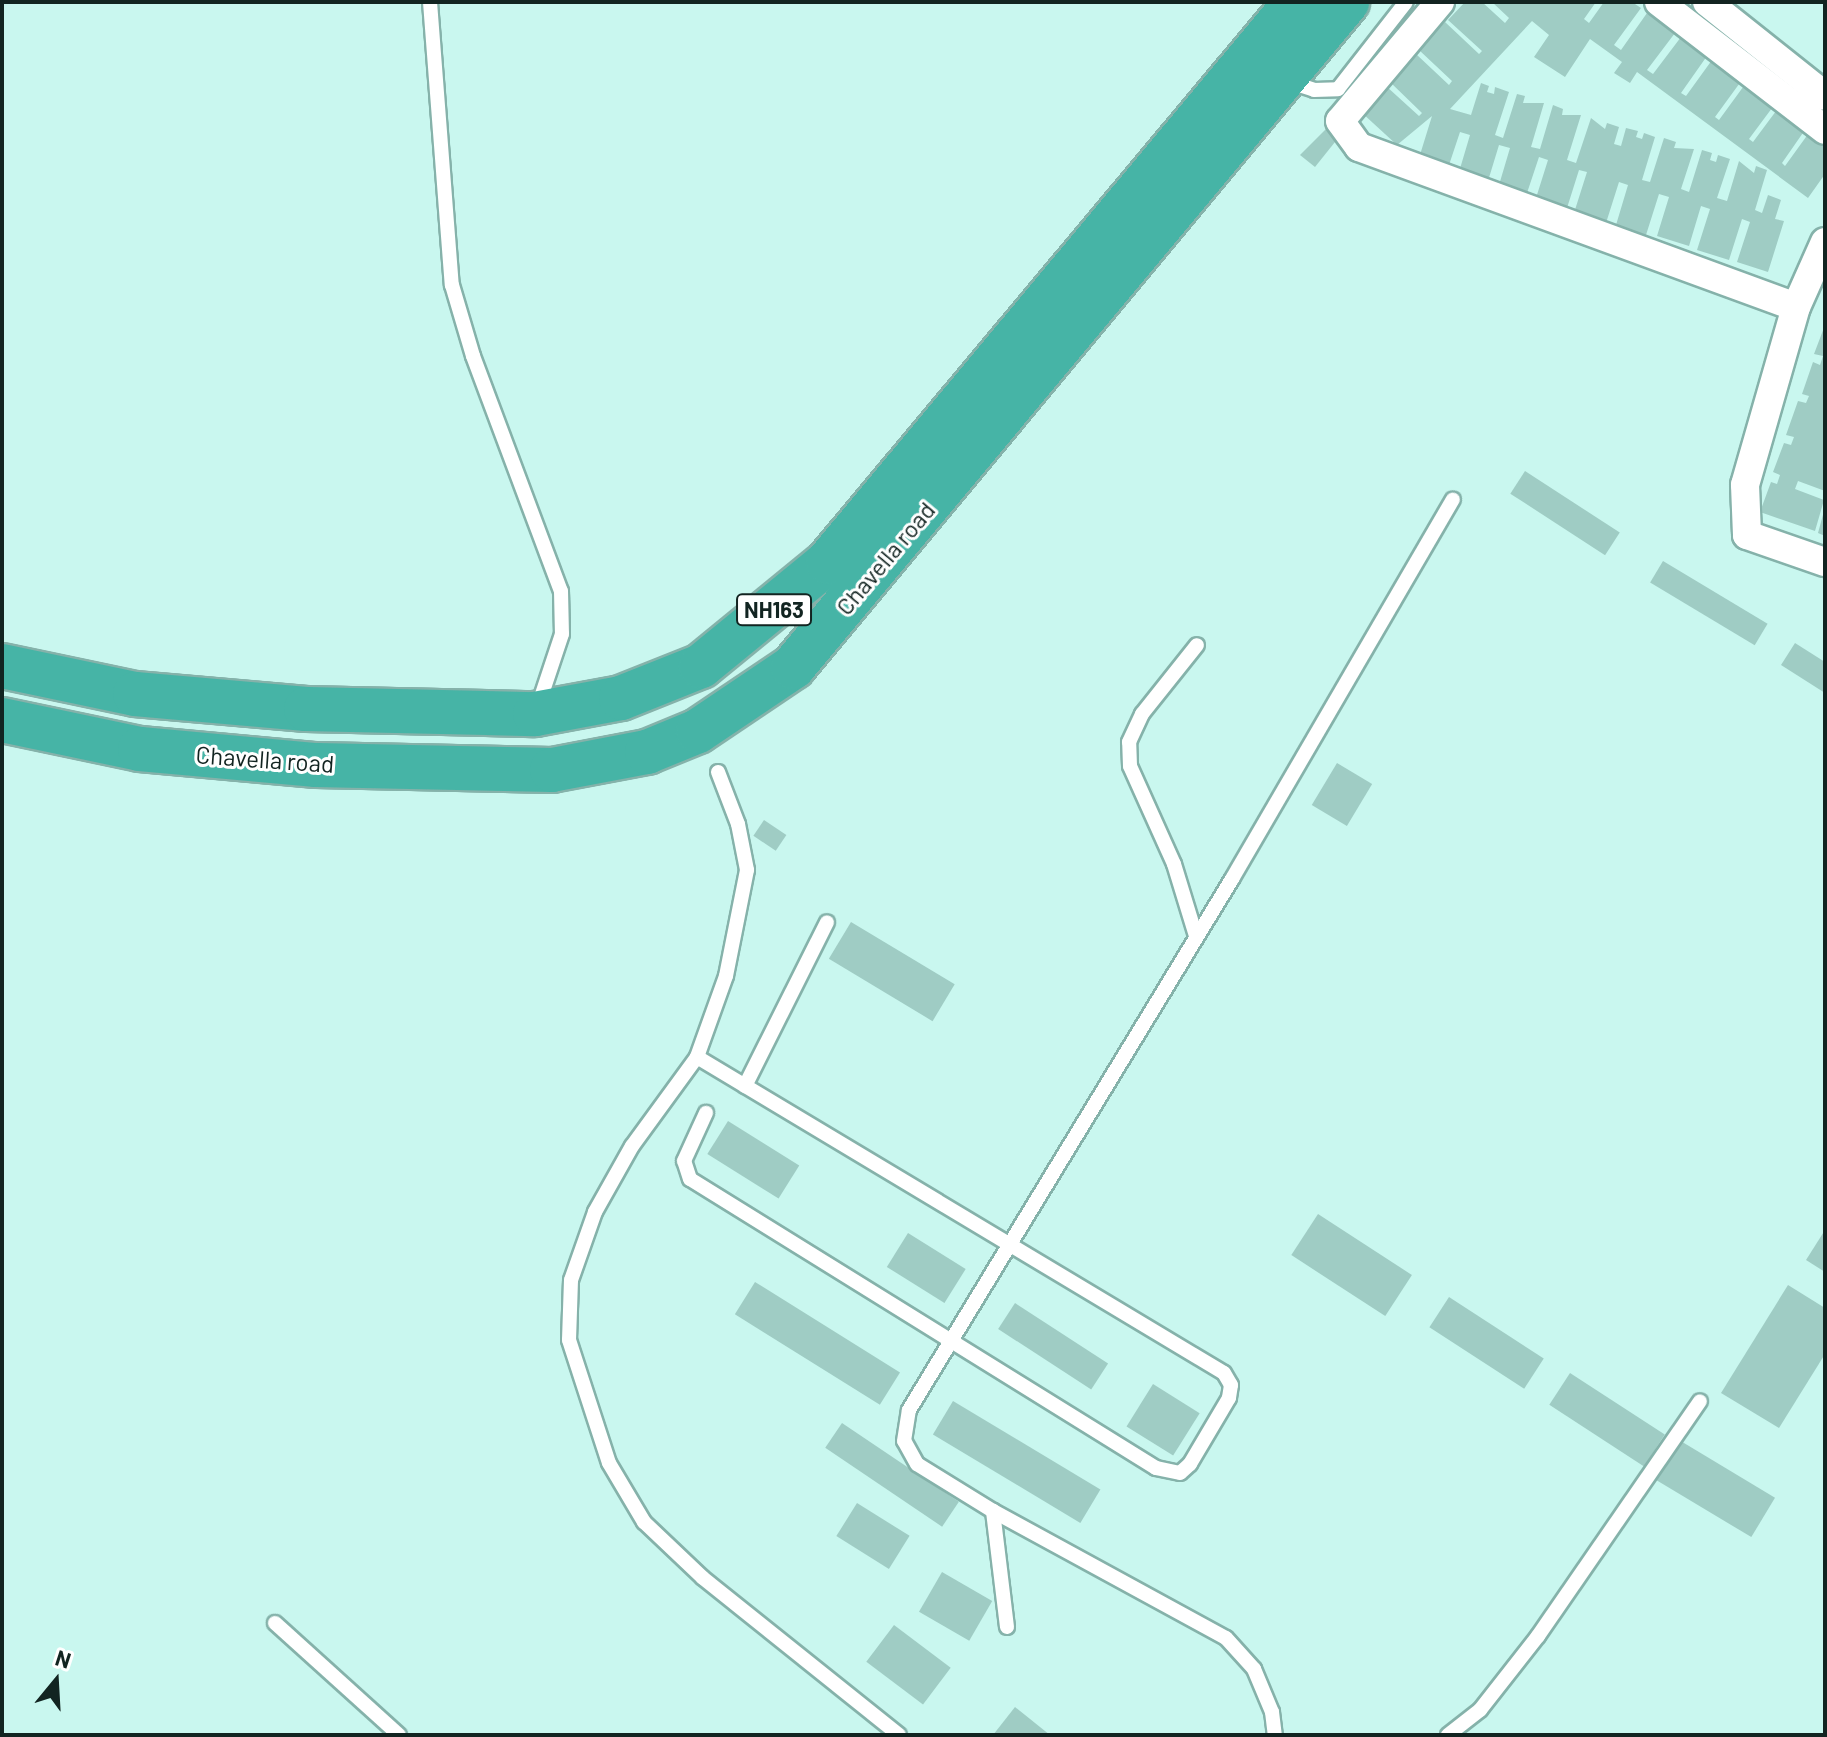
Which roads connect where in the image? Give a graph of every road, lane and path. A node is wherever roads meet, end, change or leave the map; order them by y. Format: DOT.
graph roads {
  1 [pos="430,2"];
  2 [pos="1296,2"];
  3 [pos="1347,2"];
  4 [pos="1406,2"];
  5 [pos="1440,2"];
  6 [pos="1659,2"];
  7 [pos="1707,2"];
  8 [pos="1283,80"];
  9 [pos="1825,96"];
  10 [pos="1825,130"];
  11 [pos="1825,242"];
  12 [pos="1796,307"];
  13 [pos="1453,500"];
  14 [pos="1825,562"];
  15 [pos="1197,645"];
  16 [pos="2,666"];
  17 [pos="535,714"];
  18 [pos="2,720"];
  19 [pos="718,772"];
  20 [pos="827,922"];
  21 [pos="1196,936"];
  22 [pos="697,1057"];
  23 [pos="745,1086"];
  24 [pos="706,1113"];
  25 [pos="1009,1241"];
  26 [pos="952,1338"];
  27 [pos="1700,1401"];
  28 [pos="993,1511"];
  29 [pos="275,1623"];
  30 [pos="1007,1627"];
  31 [pos="399,1735"];
  32 [pos="899,1735"];
  33 [pos="1275,1735"];
  34 [pos="1448,1735"];
  1 -- 17 [label="lane"];
  2 -- 17 [label="highway, Chavella road / NH163"];
  3 -- 8 [label="highway, Chavella road / NH163"];
  4 -- 8 [label="lane"];
  5 -- 12 [label="street"];
  6 -- 10 [label="street"];
  7 -- 9 [label="street"];
  8 -- 18 [label="highway, Chavella road / NH163"];
  11 -- 12 [label="street"];
  12 -- 14 [label="street"];
  13 -- 21 [label="lane"];
  15 -- 21 [label="lane"];
  16 -- 17 [label="highway, Chavella road / NH163"];
  19 -- 22 [label="lane"];
  20 -- 23 [label="lane"];
  21 -- 25 [label="lane"];
  22 -- 23 [label="lane"];
  22 -- 32 [label="lane"];
  23 -- 25 [label="lane"];
  24 -- 26 [label="lane"];
  25 -- 26 [label="lane"];
  25 -- 26 [label="lane"];
  26 -- 28 [label="lane"];
  27 -- 34 [label="lane"];
  28 -- 30 [label="lane"];
  28 -- 33 [label="lane"];
  29 -- 31 [label="lane"];
}
